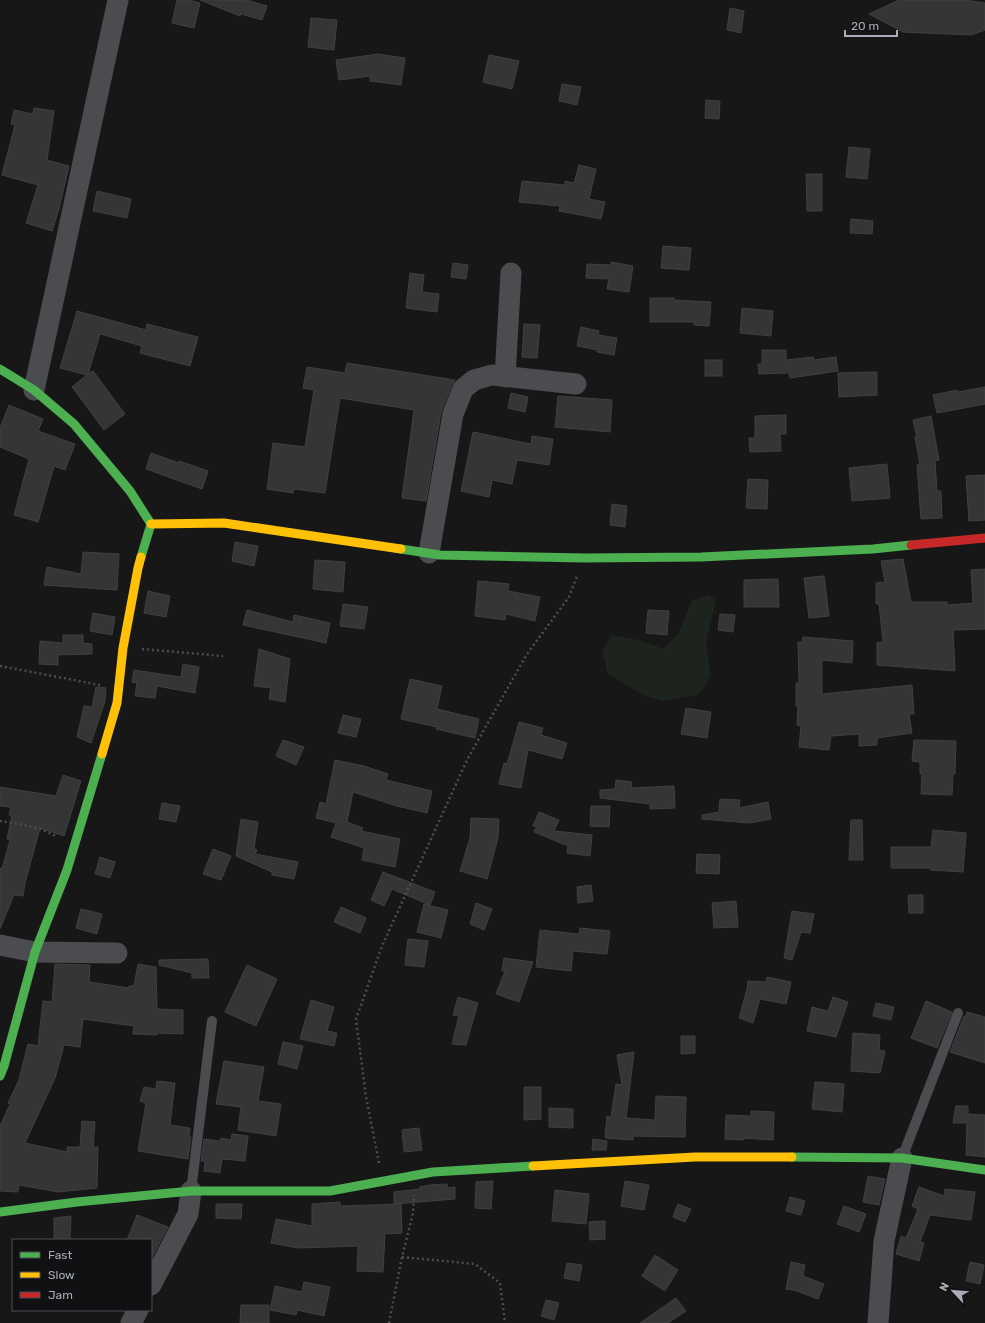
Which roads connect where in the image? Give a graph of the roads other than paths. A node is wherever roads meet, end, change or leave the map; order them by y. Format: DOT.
graph roads {
  1 [pos="118,0"];
  2 [pos="512,273"];
  3 [pos="0,369"];
  4 [pos="504,376"];
  5 [pos="576,384"];
  6 [pos="34,390"];
  7 [pos="152,524"];
  8 [pos="985,538"];
  9 [pos="429,553"];
  10 [pos="0,945"];
  11 [pos="34,952"];
  12 [pos="117,954"];
  13 [pos="958,1013"];
  14 [pos="212,1021"];
  15 [pos="0,1076"];
  16 [pos="902,1158"];
  17 [pos="985,1170"];
  18 [pos="191,1191"];
  19 [pos="0,1212"];
  20 [pos="152,1283"];
  21 [pos="137,1311"];
  22 [pos="131,1323"];
  23 [pos="878,1323"];
  1 -- 6 [label="street"];
  2 -- 4 [label="street"];
  3 -- 6 [label="street"];
  4 -- 5 [label="street"];
  4 -- 9 [label="street"];
  6 -- 7 [label="street"];
  7 -- 9 [label="street"];
  7 -- 11 [label="street"];
  8 -- 9 [label="street"];
  10 -- 11 [label="street"];
  11 -- 12 [label="street"];
  11 -- 15 [label="street"];
  13 -- 16 [label="lane"];
  14 -- 18 [label="lane"];
  16 -- 17 [label="street"];
  16 -- 18 [label="street"];
  16 -- 23 [label="street"];
  18 -- 19 [label="street"];
  18 -- 20 [label="street"];
  21 -- 22 [label="street"];
}
